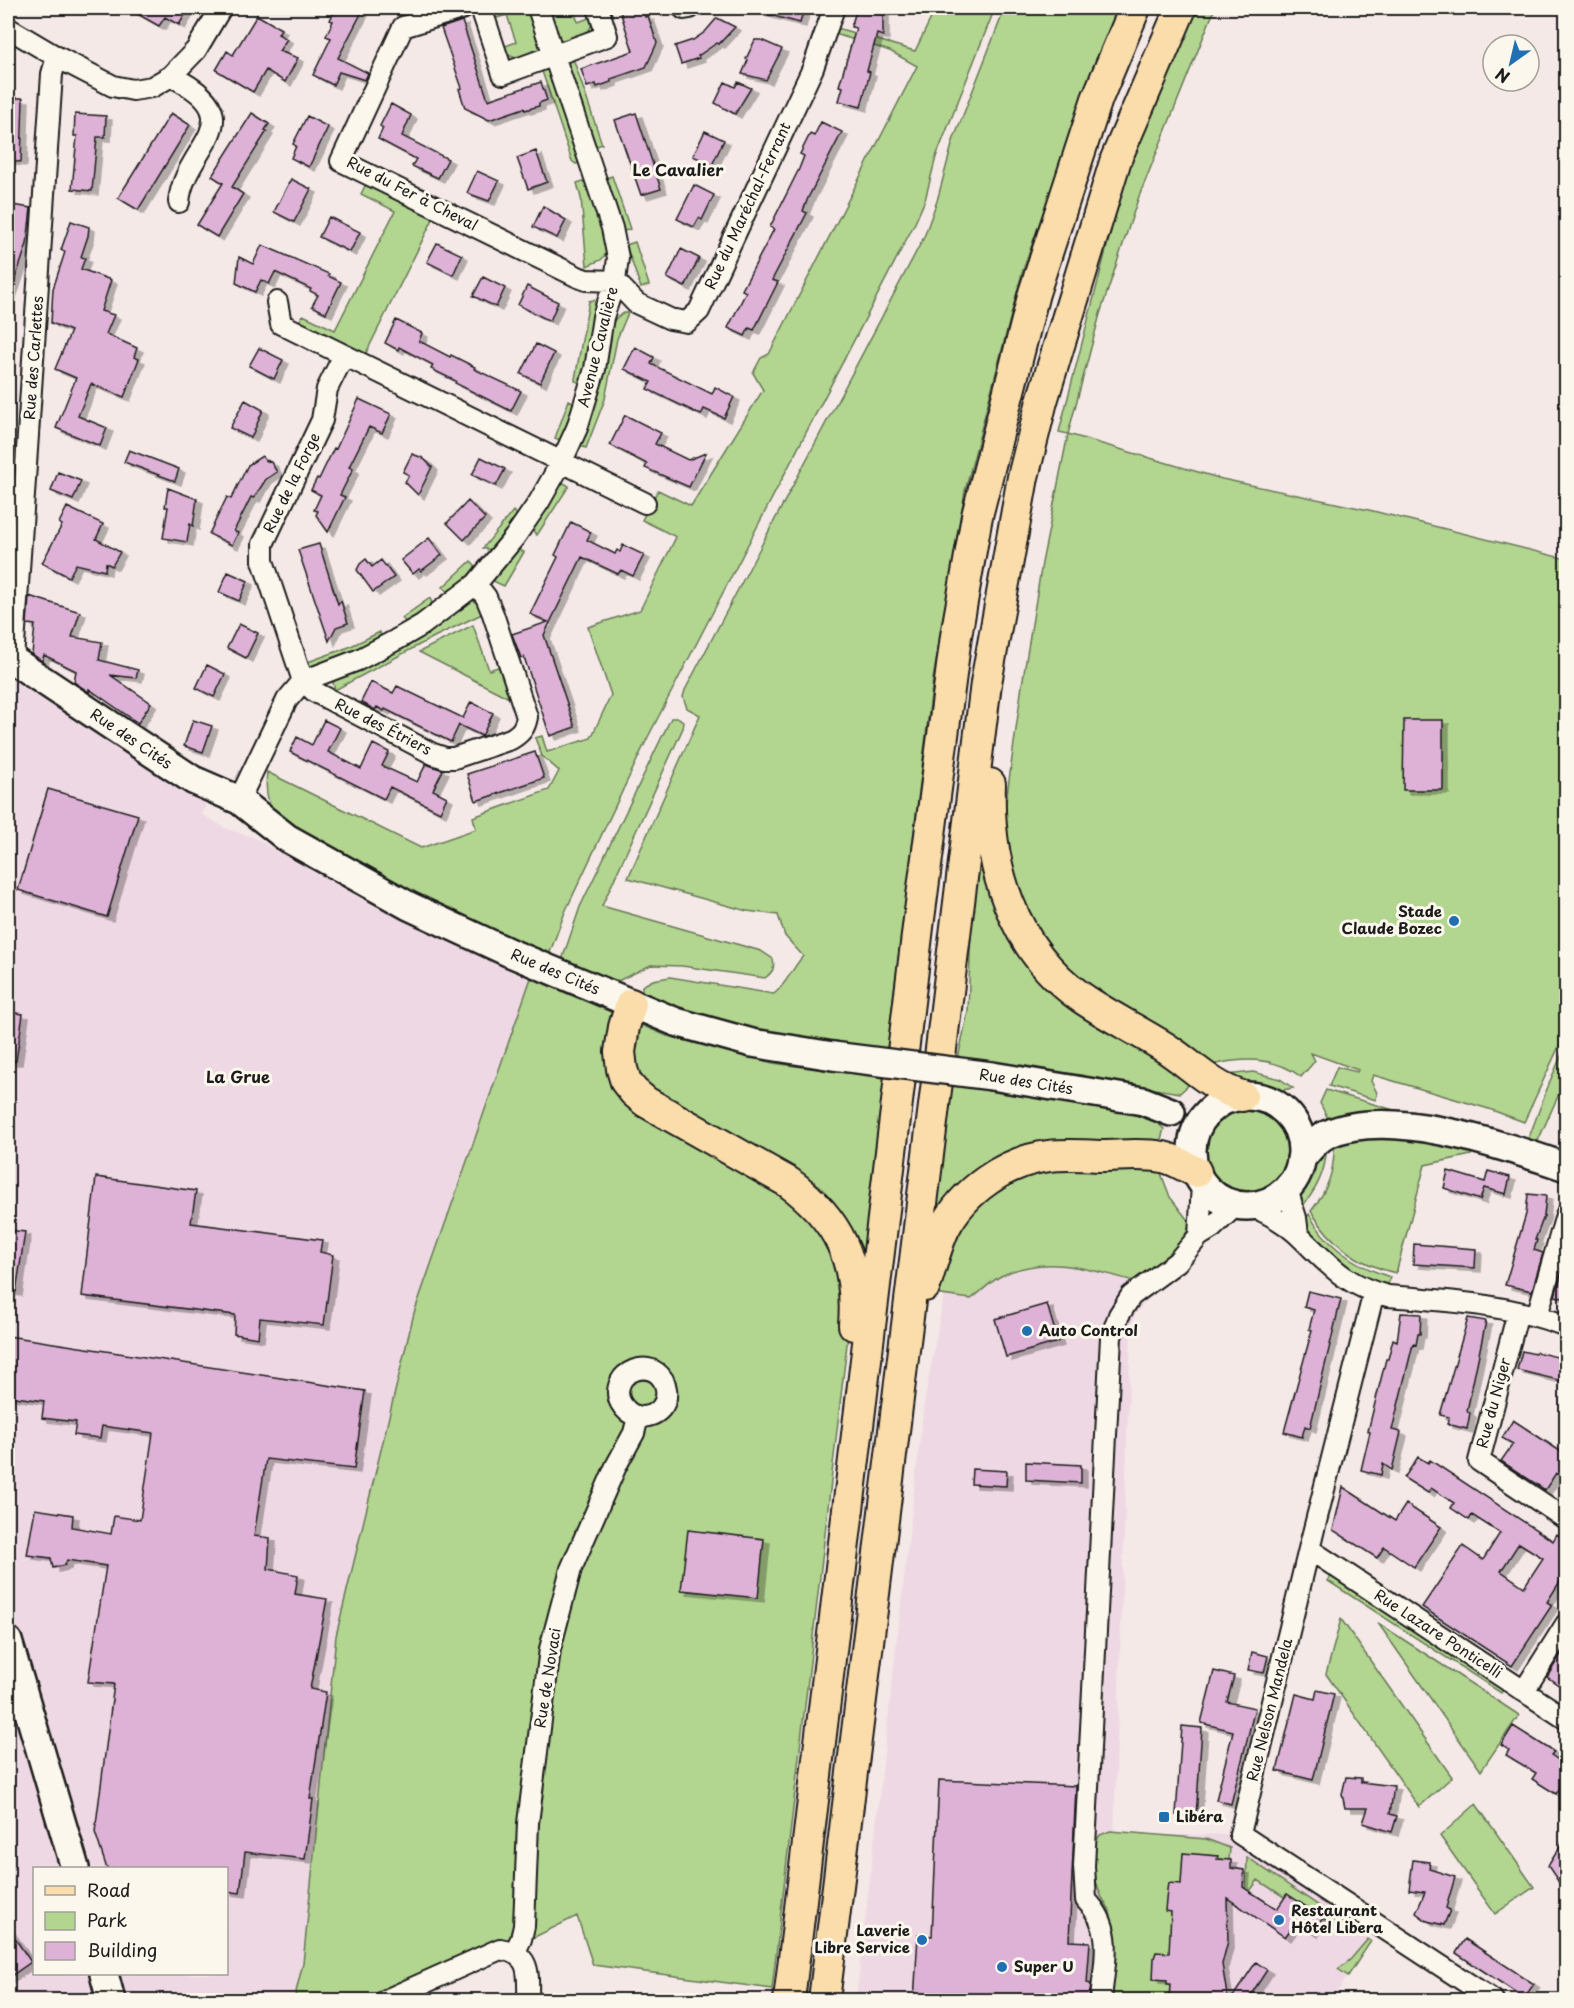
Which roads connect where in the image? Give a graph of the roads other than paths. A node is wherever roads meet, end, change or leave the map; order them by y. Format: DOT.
graph roads {
  1 [pos="221,8"];
  2 [pos="464,8"];
  3 [pos="481,8"];
  4 [pos="538,8"];
  5 [pos="598,8"];
  6 [pos="684,8"];
  7 [pos="690,8"];
  8 [pos="834,8"];
  9 [pos="1135,8"];
  10 [pos="1181,8"];
  11 [pos="8,28"];
  12 [pos="554,56"];
  13 [pos="57,57"];
  14 [pos="171,76"];
  15 [pos="179,202"];
  16 [pos="615,281"];
  17 [pos="278,302"];
  18 [pos="344,355"];
  19 [pos="562,461"];
  20 [pos="645,502"];
  21 [pos="476,585"];
  22 [pos="10,658"];
  23 [pos="303,681"];
  24 [pos="986,683"];
  25 [pos="239,800"];
  26 [pos="631,1004"];
  27 [pos="1242,1096"];
  28 [pos="1210,1110"];
  29 [pos="1171,1112"];
  30 [pos="1301,1159"];
  31 [pos="1197,1167"];
  32 [pos="1566,1167"];
  33 [pos="1287,1189"];
  34 [pos="1244,1205"];
  35 [pos="1566,1215"];
  36 [pos="1298,1234"];
  37 [pos="1199,1236"];
  38 [pos="1374,1292"];
  39 [pos="1528,1314"];
  40 [pos="1566,1326"];
  41 [pos="904,1351"];
  42 [pos="860,1401"];
  43 [pos="638,1417"];
  44 [pos="1566,1519"];
  45 [pos="1309,1549"];
  46 [pos="1566,1624"];
  47 [pos="8,1641"];
  48 [pos="1524,1691"];
  49 [pos="1566,1719"];
  50 [pos="74,1867"];
  51 [pos="515,1952"];
  52 [pos="104,1975"];
  53 [pos="111,2001"];
  54 [pos="386,2001"];
  55 [pos="528,2001"];
  56 [pos="789,2001"];
  57 [pos="824,2001"];
  58 [pos="1101,2001"];
  59 [pos="1493,2001"];
  1 -- 14 [label="street"];
  2 -- 16 [label="street, Rue du Fer à Cheval"];
  3 -- 12 [label="street"];
  4 -- 12 [label="street, Avenue Cavalière"];
  5 -- 12 [label="street"];
  6 -- 7 [label="street"];
  8 -- 16 [label="street, Rue du Maréchal-Ferrant"];
  9 -- 42 [label="main road"];
  10 -- 24 [label="main road"];
  11 -- 13 [label="street"];
  12 -- 16 [label="street, Avenue Cavalière"];
  13 -- 14 [label="street"];
  13 -- 22 [label="street, Rue des Carlettes"];
  14 -- 15 [label="street"];
  16 -- 19 [label="street, Avenue Cavalière"];
  17 -- 18 [label="street"];
  18 -- 19 [label="street"];
  18 -- 23 [label="street, Rue de la Forge"];
  19 -- 20 [label="street"];
  19 -- 21 [label="street, Avenue Cavalière"];
  21 -- 23 [label="street, Avenue Cavalière"];
  21 -- 23 [label="street, Rue des Étriers"];
  22 -- 25 [label="street, Rue des Cités"];
  23 -- 25 [label="street"];
  24 -- 27 [label="main road"];
  24 -- 41 [label="main road"];
  25 -- 26 [label="street, Rue des Cités"];
  26 -- 29 [label="street, Rue des Cités, bridge"];
  26 -- 42 [label="main road"];
  27 -- 28 [label="street"];
  27 -- 30 [label="street"];
  28 -- 29 [label="street, Rue des Cités"];
  28 -- 31 [label="street"];
  29 -- 31 [label="street"];
  30 -- 32 [label="street"];
  30 -- 33 [label="street"];
  31 -- 34 [label="street"];
  31 -- 37 [label="street"];
  31 -- 41 [label="main road"];
  33 -- 34 [label="street"];
  33 -- 36 [label="street"];
  34 -- 36 [label="street"];
  34 -- 37 [label="street"];
  35 -- 39 [label="street, Rue du Niger"];
  36 -- 38 [label="street"];
  37 -- 58 [label="street"];
  38 -- 39 [label="street"];
  38 -- 45 [label="street, Rue Nelson Mandela"];
  39 -- 40 [label="street"];
  39 -- 44 [label="street, Rue du Niger"];
  41 -- 57 [label="main road"];
  42 -- 56 [label="main road"];
  43 -- 51 [label="street, Rue de Novaci"];
  45 -- 48 [label="street, Rue Lazare Ponticelli"];
  45 -- 59 [label="street, Rue Nelson Mandela"];
  46 -- 48 [label="street"];
  47 -- 50 [label="street"];
  48 -- 49 [label="street, Rue Lazare Ponticelli"];
  51 -- 54 [label="street"];
  51 -- 55 [label="street"];
  52 -- 53 [label="street"];
}
